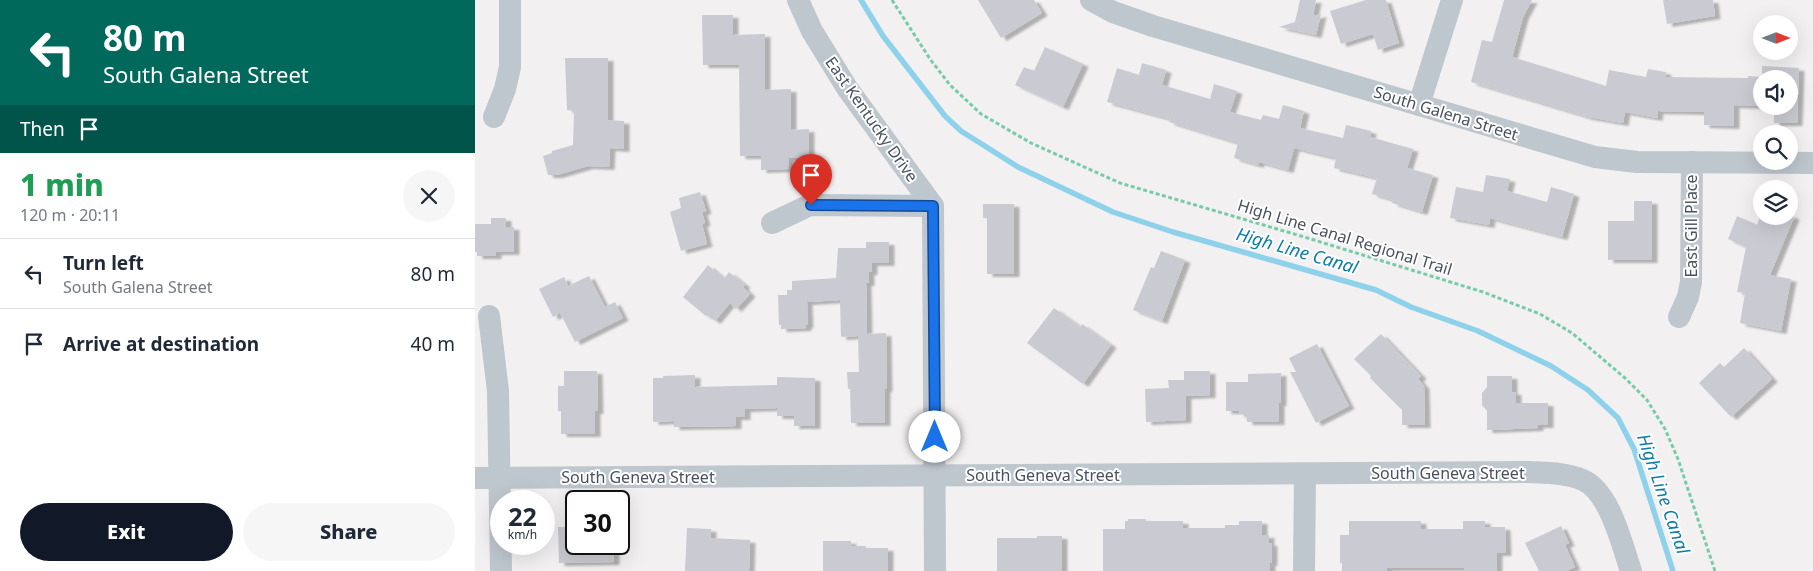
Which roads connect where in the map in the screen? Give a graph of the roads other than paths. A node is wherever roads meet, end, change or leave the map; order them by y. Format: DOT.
graph roads {
  1 [pos="510,0"];
  2 [pos="798,0"];
  3 [pos="1091,0"];
  4 [pos="1452,0"];
  5 [pos="1419,105"];
  6 [pos="494,117"];
  7 [pos="1692,162"];
  8 [pos="1813,163"];
  9 [pos="933,206"];
  10 [pos="772,223"];
  11 [pos="489,316"];
  12 [pos="1679,317"];
  13 [pos="1305,474"];
  14 [pos="935,475"];
  15 [pos="475,478"];
  16 [pos="500,478"];
  17 [pos="501,571"];
  18 [pos="935,571"];
  19 [pos="1304,571"];
  20 [pos="1631,571"];
  1 -- 6 [label="street"];
  2 -- 9 [label="street, East Kentucky Drive"];
  3 -- 5 [label="street, South Galena Street"];
  4 -- 5 [label="street"];
  5 -- 7 [label="street, South Galena Street"];
  7 -- 8 [label="street, South Galena Street"];
  7 -- 12 [label="street, East Gill Place"];
  9 -- 10 [label="street"];
  9 -- 14 [label="street"];
  11 -- 16 [label="street"];
  13 -- 14 [label="street, South Geneva Street"];
  13 -- 19 [label="street"];
  13 -- 20 [label="street, South Geneva Street"];
  14 -- 16 [label="street, South Geneva Street"];
  14 -- 18 [label="street"];
  15 -- 16 [label="street, South Geneva Street"];
  16 -- 17 [label="street"];
}
